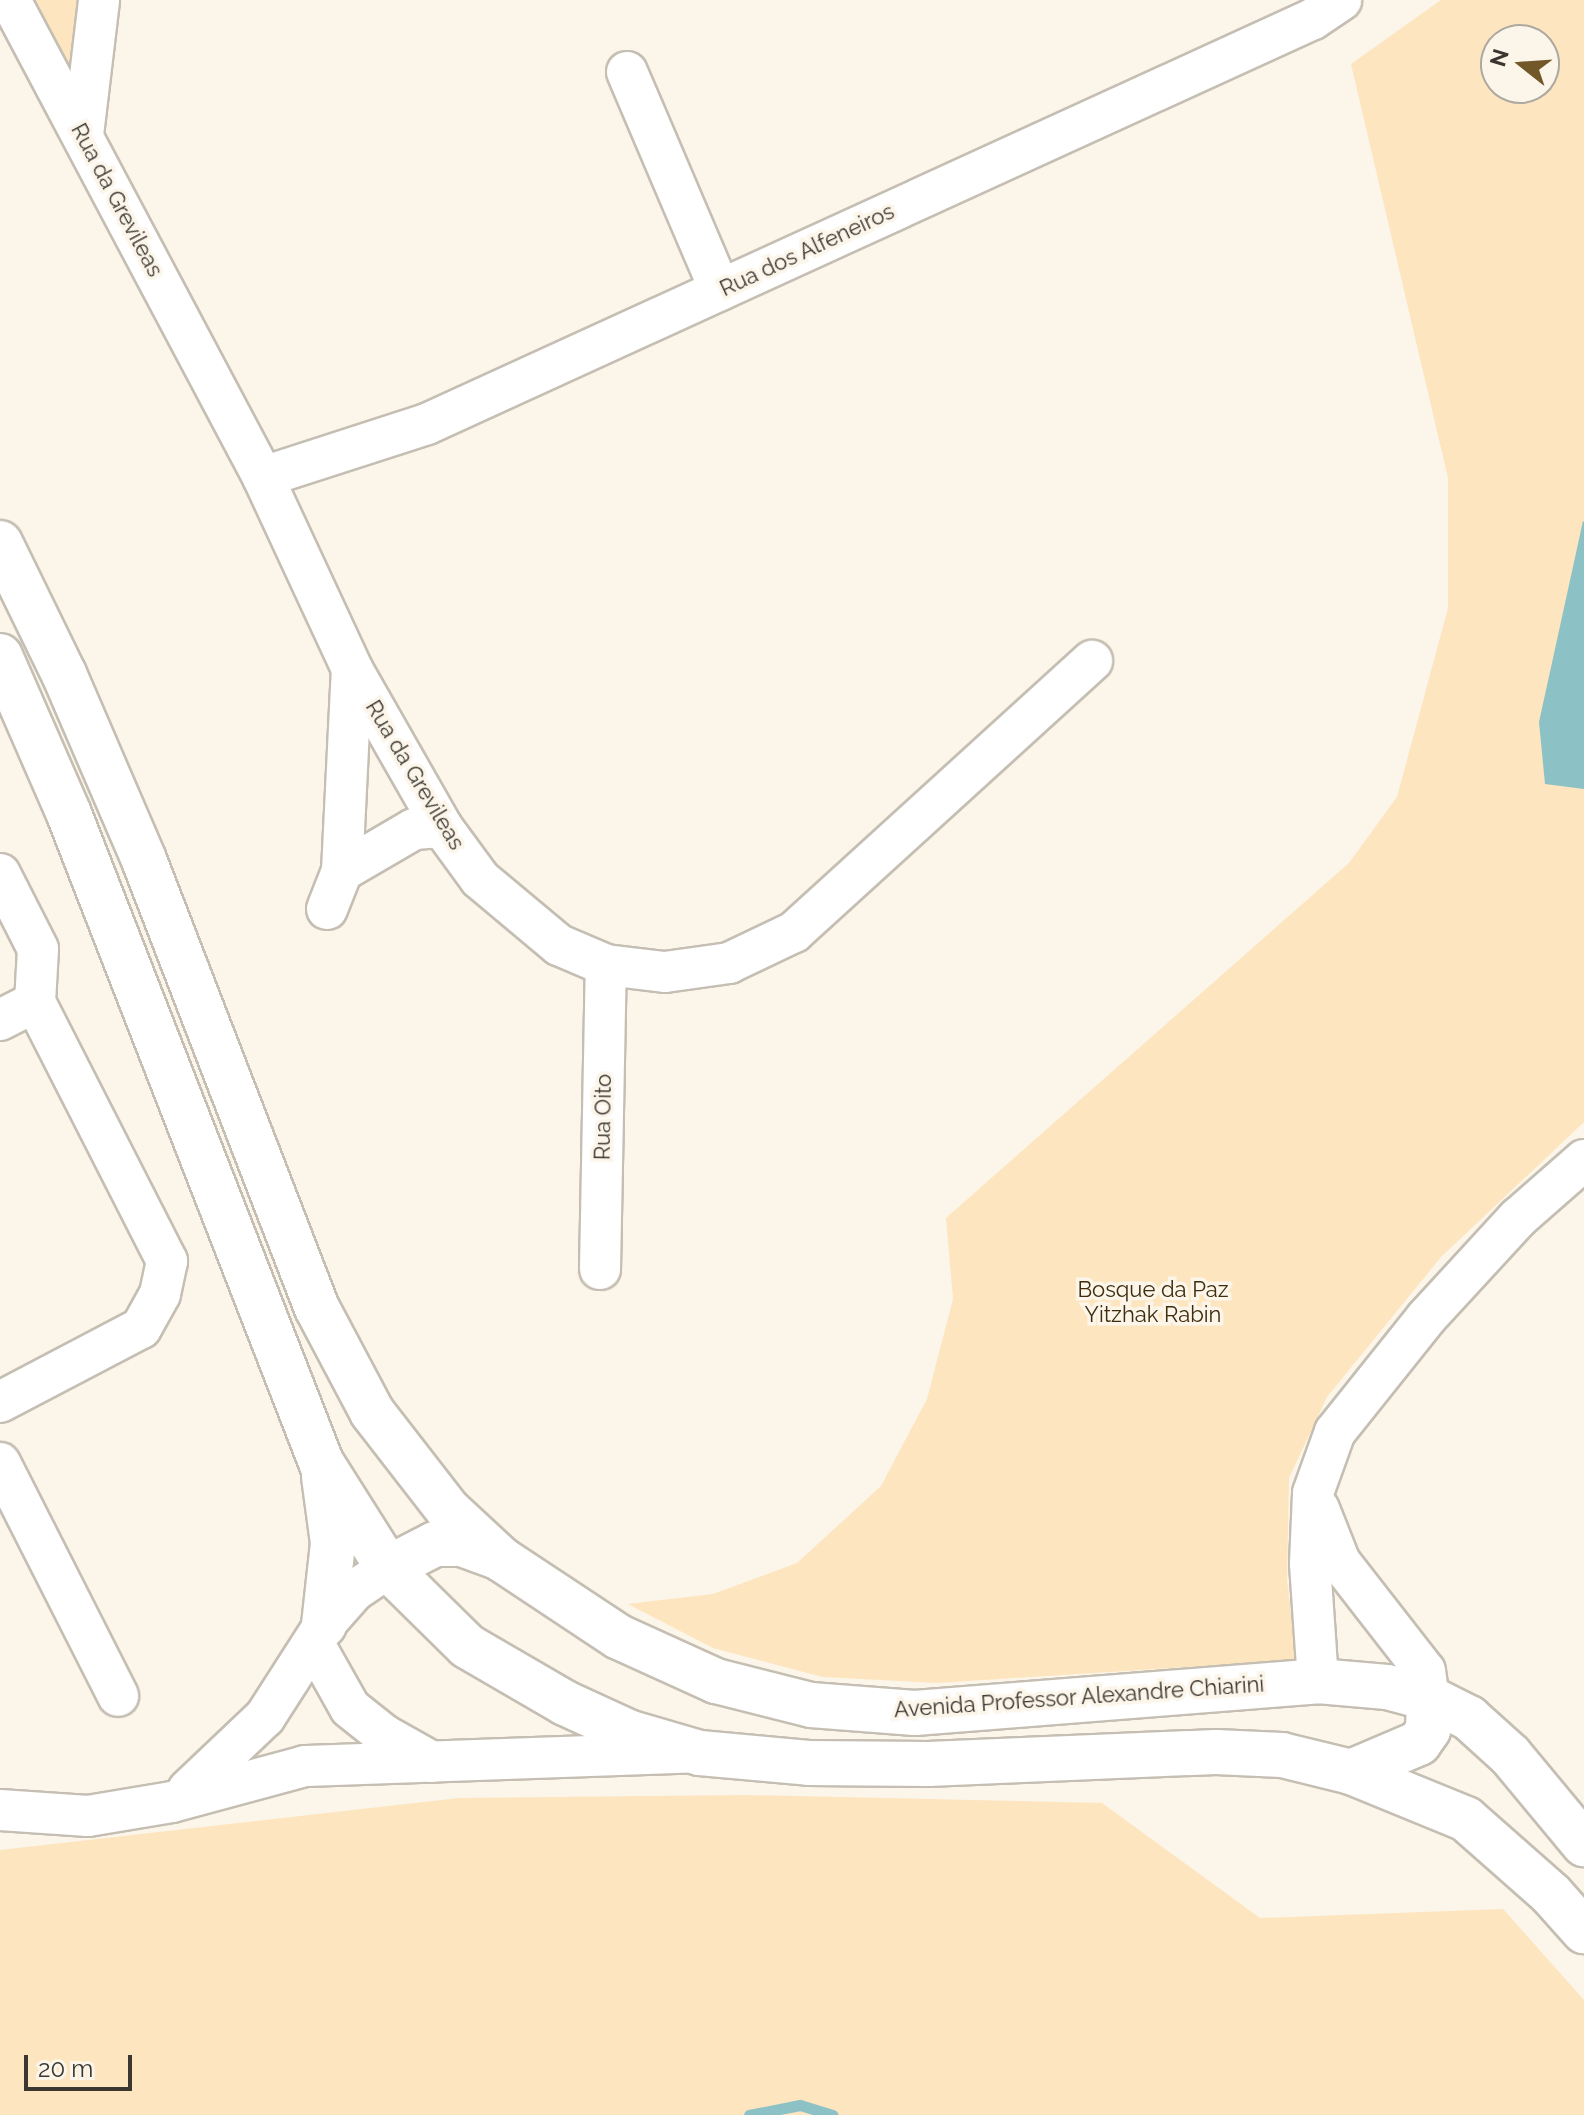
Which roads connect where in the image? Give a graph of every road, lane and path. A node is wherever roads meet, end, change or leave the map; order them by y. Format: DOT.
graph roads {
  1 [pos="10,0"];
  2 [pos="99,0"];
  3 [pos="1341,0"];
  4 [pos="627,72"];
  5 [pos="83,135"];
  6 [pos="720,290"];
  7 [pos="263,477"];
  8 [pos="0,543"];
  9 [pos="0,656"];
  10 [pos="1092,661"];
  11 [pos="352,669"];
  12 [pos="442,827"];
  13 [pos="342,871"];
  14 [pos="0,874"];
  15 [pos="327,909"];
  16 [pos="606,965"];
  17 [pos="35,1002"];
  18 [pos="0,1020"];
  19 [pos="1584,1160"];
  20 [pos="600,1269"];
  21 [pos="0,1402"];
  22 [pos="321,1462"];
  23 [pos="0,1463"];
  24 [pos="1313,1493"];
  25 [pos="501,1559"];
  26 [pos="388,1568"];
  27 [pos="319,1635"];
  28 [pos="1318,1681"];
  29 [pos="118,1696"];
  30 [pos="1429,1698"];
  31 [pos="700,1753"];
  32 [pos="433,1762"];
  33 [pos="1351,1772"];
  34 [pos="172,1802"];
  35 [pos="0,1810"];
  36 [pos="1584,1844"];
  37 [pos="1584,1931"];
  1 -- 5 [label="street, Rua da Grevileas"];
  2 -- 5 [label="street"];
  3 -- 6 [label="street, Rua dos Alfeneiros"];
  4 -- 6 [label="street"];
  5 -- 7 [label="street, Rua da Grevileas"];
  6 -- 7 [label="street, Rua dos Alfeneiros"];
  7 -- 11 [label="street, Rua da Grevileas"];
  8 -- 25 [label="main road"];
  9 -- 22 [label="main road"];
  10 -- 16 [label="street, Rua da Grevileas"];
  11 -- 12 [label="street, Rua da Grevileas"];
  11 -- 13 [label="street"];
  12 -- 13 [label="street"];
  12 -- 16 [label="street, Rua da Grevileas"];
  13 -- 15 [label="street"];
  14 -- 17 [label="street"];
  16 -- 20 [label="street, Rua Oito"];
  17 -- 18 [label="street"];
  17 -- 21 [label="street"];
  19 -- 24 [label="street"];
  22 -- 26 [label="main road"];
  22 -- 27 [label="main road"];
  23 -- 29 [label="street"];
  24 -- 28 [label="street"];
  24 -- 30 [label="street"];
  25 -- 26 [label="main road"];
  25 -- 28 [label="main road, Avenida Professor Alexandre Chiarini"];
  26 -- 27 [label="street"];
  26 -- 31 [label="main road"];
  27 -- 32 [label="street"];
  27 -- 34 [label="street"];
  28 -- 30 [label="main road, Avenida Professor Alexandre Chiarini"];
  30 -- 33 [label="main road"];
  30 -- 36 [label="main road, Avenida Professor Alexandre Chiarini"];
  31 -- 32 [label="street"];
  31 -- 33 [label="main road"];
  32 -- 34 [label="street"];
  33 -- 37 [label="main road"];
  34 -- 35 [label="street"];
}
